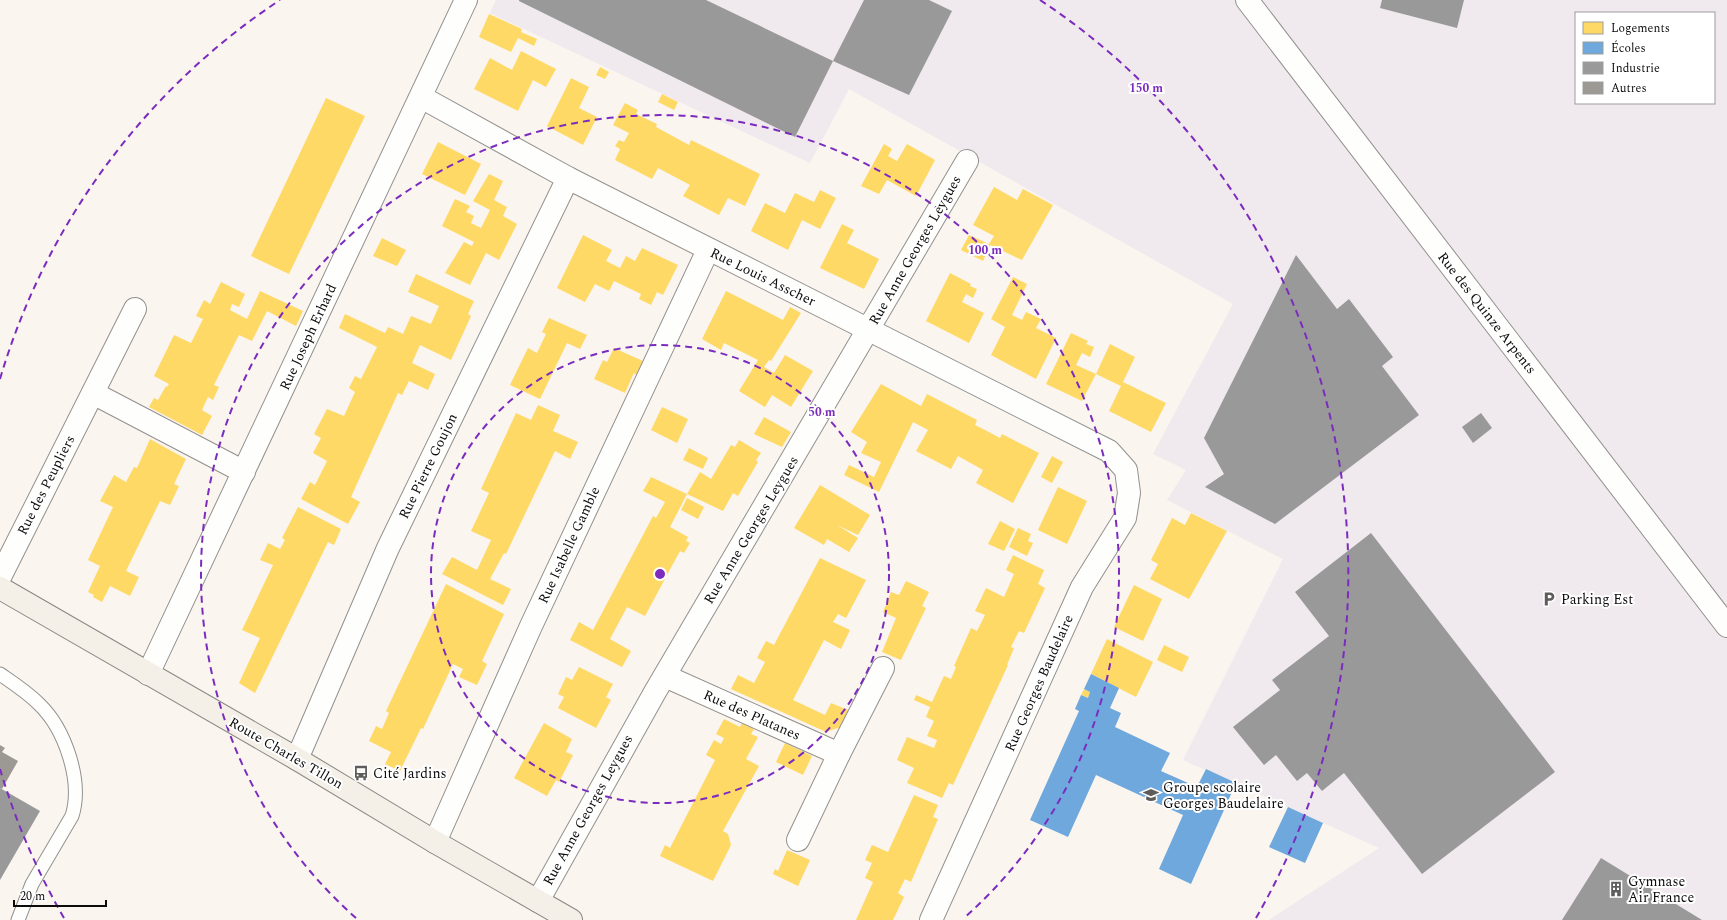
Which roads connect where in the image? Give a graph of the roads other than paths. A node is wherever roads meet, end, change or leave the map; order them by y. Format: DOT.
graph roads {
  1 [pos="466,0"];
  2 [pos="1247,0"];
  3 [pos="421,97"];
  4 [pos="967,161"];
  5 [pos="568,178"];
  6 [pos="708,250"];
  7 [pos="135,309"];
  8 [pos="869,329"];
  9 [pos="93,393"];
  10 [pos="1109,451"];
  11 [pos="244,472"];
  12 [pos="0,577"];
  13 [pos="0,588"];
  14 [pos="1727,626"];
  15 [pos="883,668"];
  16 [pos="0,674"];
  17 [pos="148,674"];
  18 [pos="665,676"];
  19 [pos="840,754"];
  20 [pos="297,759"];
  21 [pos="798,840"];
  22 [pos="435,842"];
  23 [pos="538,900"];
  24 [pos="18,920"];
  25 [pos="571,920"];
  26 [pos="931,920"];
  1 -- 3 [label="street, Rue Joseph Erhard"];
  2 -- 14 [label="street, Rue des Quinze Arpents"];
  3 -- 5 [label="street, Rue Louis Asscher"];
  3 -- 11 [label="street, Rue Joseph Erhard"];
  4 -- 8 [label="street, Rue Anne Georges Leygues"];
  5 -- 6 [label="street, Rue Louis Asscher"];
  5 -- 20 [label="street, Rue Pierre Goujon"];
  6 -- 8 [label="street, Rue Louis Asscher"];
  6 -- 22 [label="street, Rue Isabelle Gamble"];
  7 -- 9 [label="street, Rue des Peupliers"];
  8 -- 10 [label="street, Rue Louis Asscher"];
  8 -- 18 [label="street, Rue Anne Georges Leygues"];
  9 -- 11 [label="street"];
  9 -- 12 [label="street, Rue des Peupliers"];
  10 -- 26 [label="street, Rue Georges Baudelaire"];
  11 -- 17 [label="street, Rue Joseph Erhard"];
  13 -- 17 [label="main road, Route Charles Tillon"];
  15 -- 19 [label="street"];
  16 -- 24 [label="lane"];
  17 -- 20 [label="main road, Route Charles Tillon"];
  18 -- 19 [label="street, Rue des Platanes"];
  18 -- 23 [label="street, Rue Anne Georges Leygues"];
  19 -- 21 [label="street"];
  20 -- 22 [label="main road, Route Charles Tillon"];
  22 -- 23 [label="main road, Route Charles Tillon"];
  23 -- 25 [label="main road, Route Charles Tillon"];
}
